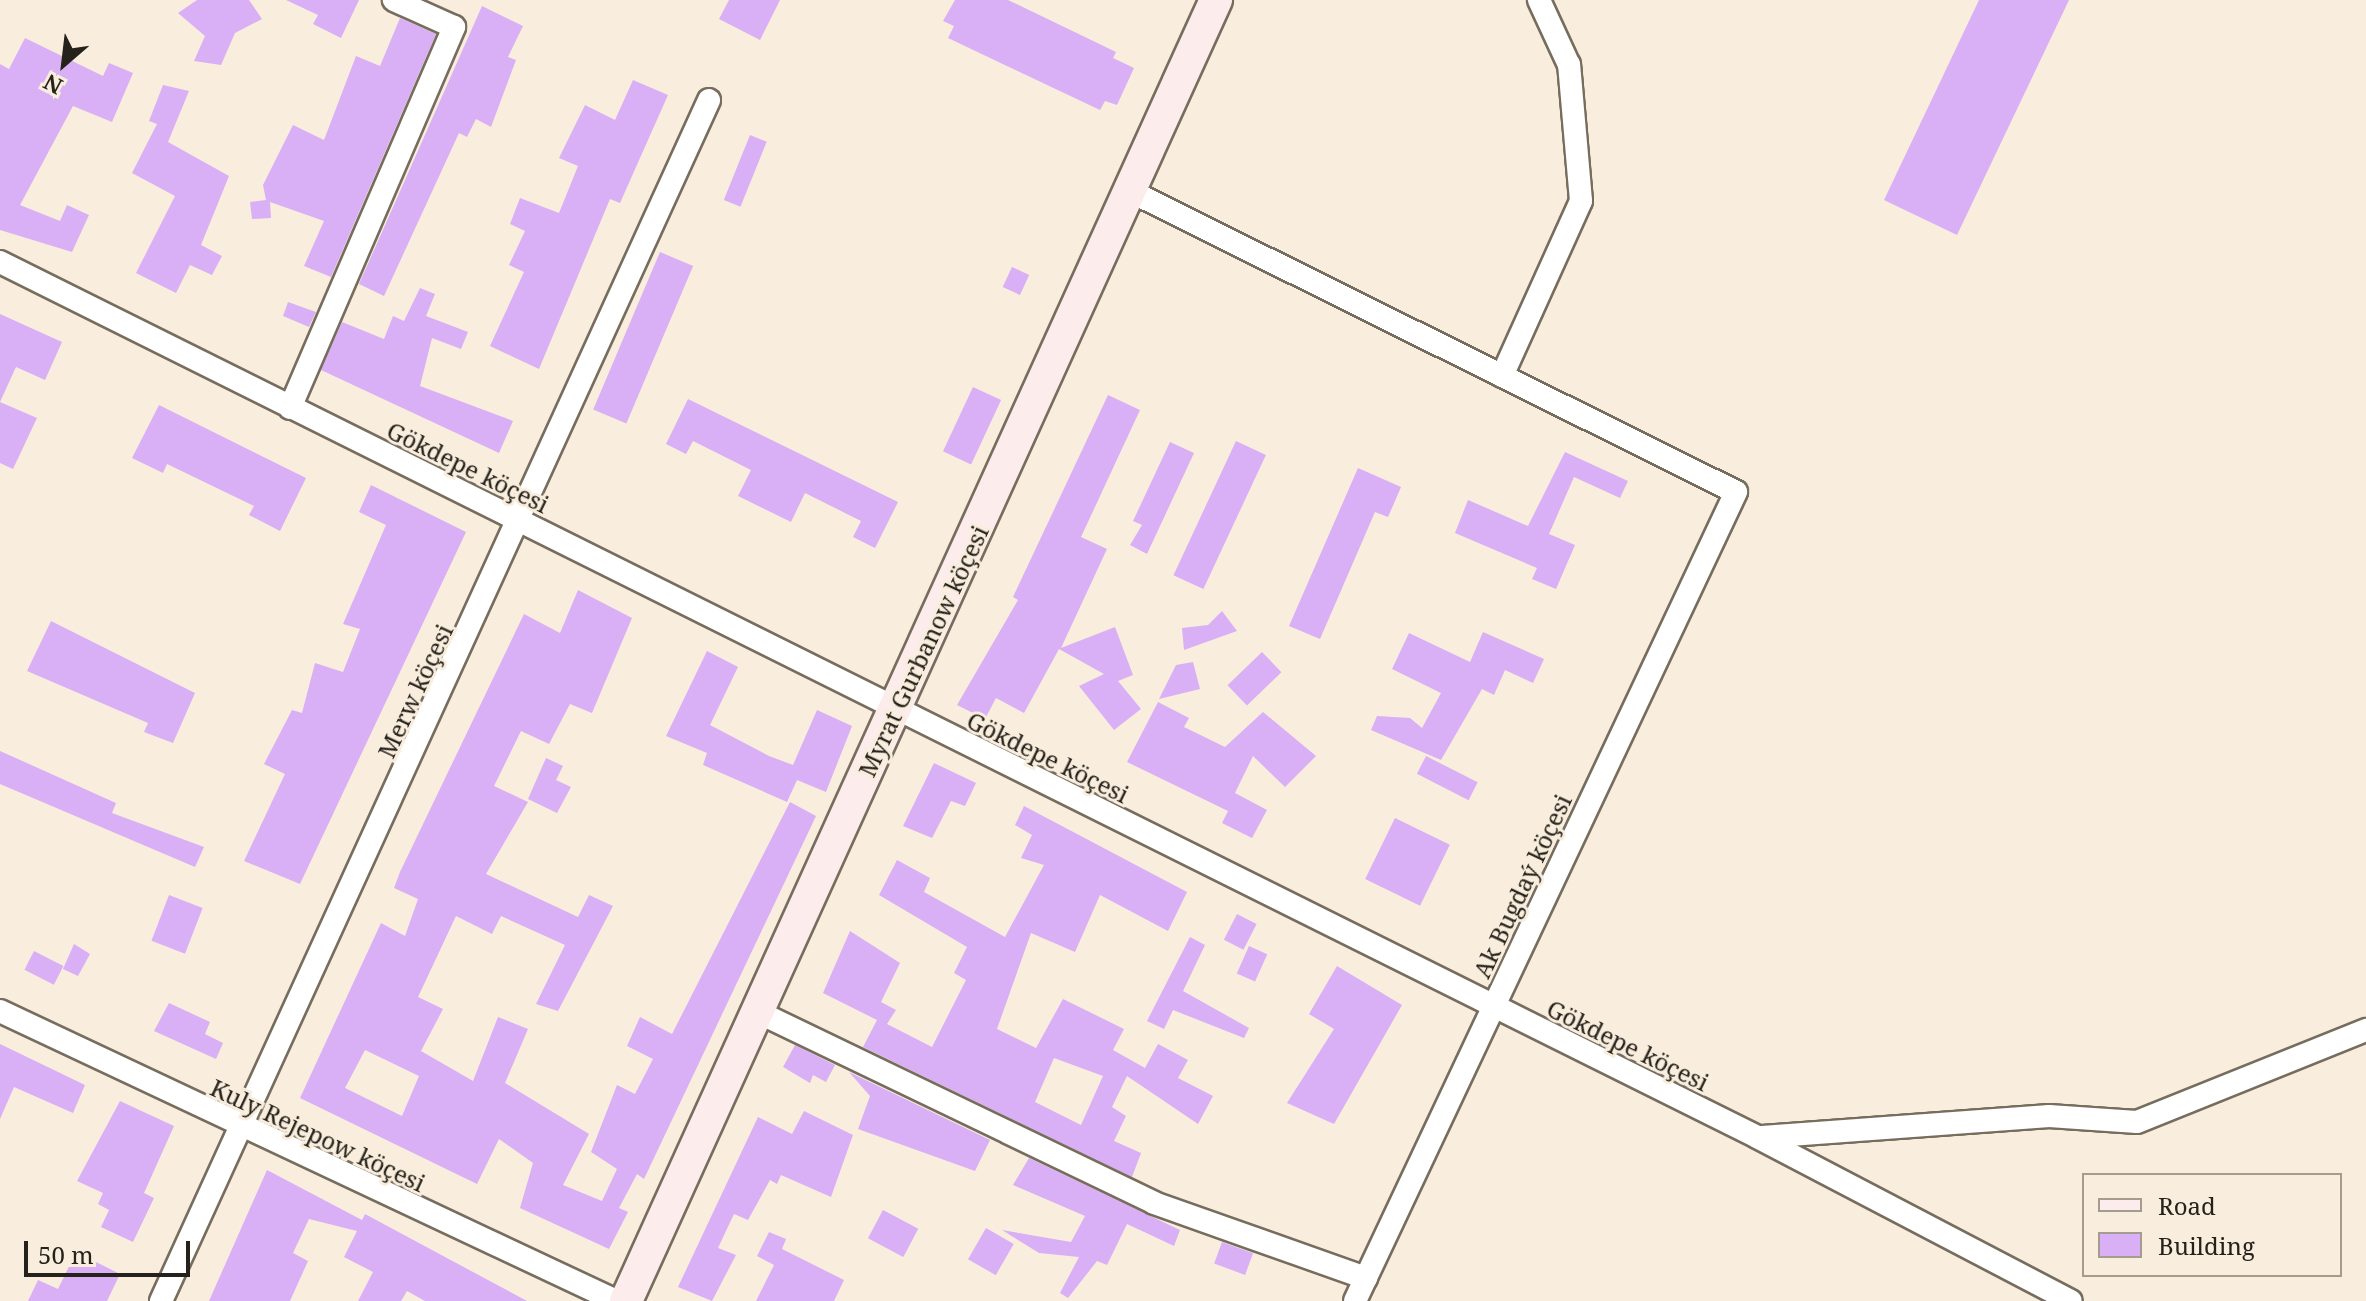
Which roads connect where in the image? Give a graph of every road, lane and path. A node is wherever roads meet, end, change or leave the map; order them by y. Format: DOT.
graph roads {
  1 [pos="394,0"];
  2 [pos="1216,0"];
  3 [pos="1539,0"];
  4 [pos="709,100"];
  5 [pos="1134,193"];
  6 [pos="0,262"];
  7 [pos="1502,376"];
  8 [pos="290,408"];
  9 [pos="522,522"];
  10 [pos="896,711"];
  11 [pos="1494,1007"];
  12 [pos="0,1011"];
  13 [pos="758,1012"];
  14 [pos="2366,1030"];
  15 [pos="240,1129"];
  16 [pos="1757,1137"];
  17 [pos="1366,1278"];
  18 [pos="161,1301"];
  19 [pos="616,1301"];
  20 [pos="626,1301"];
  21 [pos="1355,1301"];
  22 [pos="2071,1301"];
  1 -- 8 [label="street"];
  2 -- 5 [label="street, Myrat Gurbanow köçesi"];
  3 -- 7 [label="street"];
  4 -- 9 [label="street, Merw köçesi"];
  5 -- 7 [label="street"];
  5 -- 10 [label="street, Myrat Gurbanow köçesi"];
  6 -- 8 [label="street, Gökdepe köçesi"];
  7 -- 11 [label="street, Ak Bugdaý köçesi"];
  8 -- 9 [label="street, Gökdepe köçesi"];
  9 -- 10 [label="street, Gökdepe köçesi"];
  9 -- 15 [label="street, Merw köçesi"];
  10 -- 11 [label="street, Gökdepe köçesi"];
  10 -- 13 [label="street, Myrat Gurbanow köçesi"];
  11 -- 16 [label="street, Gökdepe köçesi"];
  11 -- 17 [label="street, Ak Bugdaý köçesi"];
  12 -- 15 [label="street, Kuly Rejepow köçesi"];
  13 -- 17 [label="street"];
  13 -- 20 [label="street, Myrat Gurbanow köçesi"];
  14 -- 16 [label="street"];
  15 -- 18 [label="street, Merw köçesi"];
  15 -- 19 [label="street, Kuly Rejepow köçesi"];
  16 -- 22 [label="street, Gökdepe köçesi"];
  17 -- 21 [label="street, Ak Bugdaý köçesi"];
}
